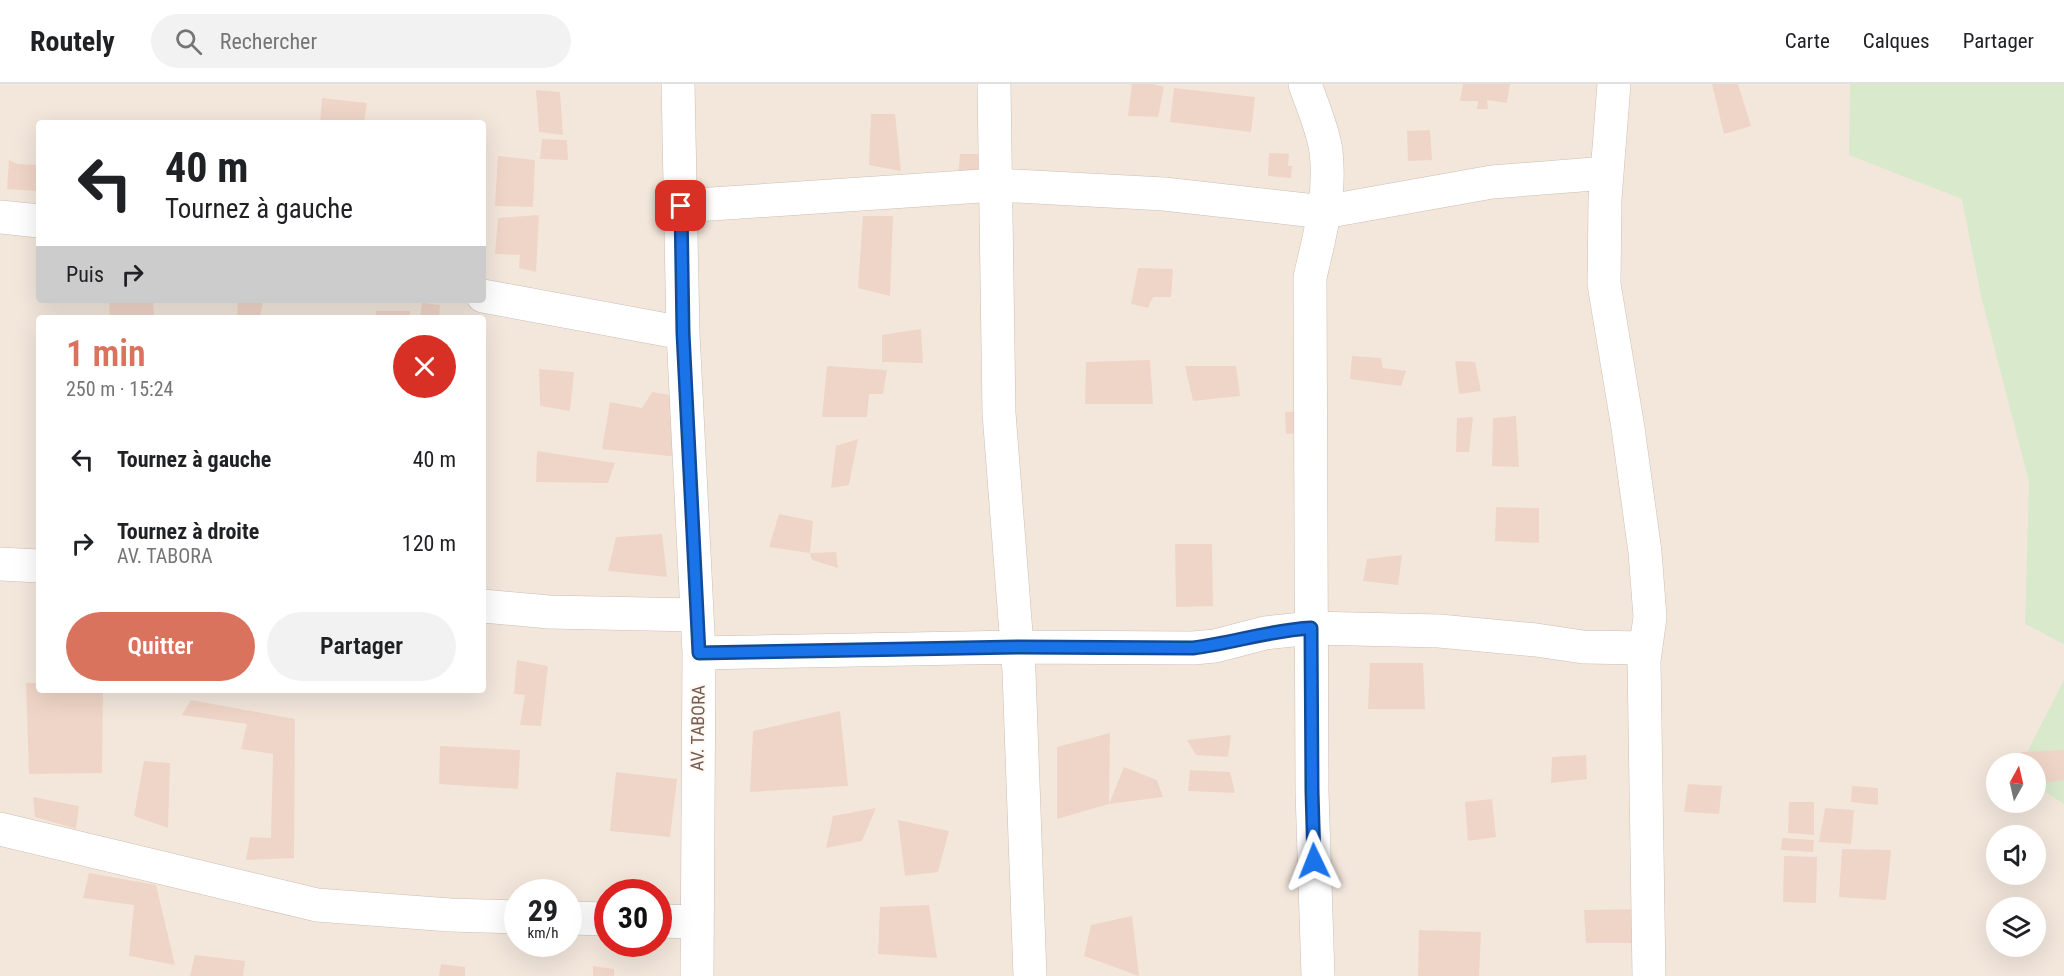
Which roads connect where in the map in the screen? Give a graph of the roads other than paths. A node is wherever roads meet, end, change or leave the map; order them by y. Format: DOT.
graph roads {
  1 [pos="678,84"];
  2 [pos="994,84"];
  3 [pos="1305,84"];
  4 [pos="1614,84"];
  5 [pos="1607,173"];
  6 [pos="996,185"];
  7 [pos="681,206"];
  8 [pos="1324,212"];
  9 [pos="0,217"];
  10 [pos="36,221"];
  11 [pos="486,297"];
  12 [pos="683,333"];
  13 [pos="0,564"];
  14 [pos="36,566"];
  15 [pos="486,606"];
  16 [pos="696,615"];
  17 [pos="1311,628"];
  18 [pos="1017,647"];
  19 [pos="1646,648"];
  20 [pos="699,653"];
  21 [pos="0,820"];
  22 [pos="0,829"];
  23 [pos="0,857"];
  24 [pos="504,917"];
  25 [pos="672,921"];
  26 [pos="696,922"];
  27 [pos="697,976"];
  28 [pos="1030,976"];
  29 [pos="1318,976"];
  30 [pos="1649,976"];
  1 -- 7 [label="street, AV. TABORA"];
  2 -- 6 [label="street"];
  3 -- 8 [label="street"];
  4 -- 5 [label="street"];
  5 -- 8 [label="street"];
  5 -- 19 [label="street"];
  6 -- 7 [label="street"];
  6 -- 8 [label="street"];
  6 -- 18 [label="street"];
  7 -- 12 [label="street, AV. TABORA"];
  8 -- 17 [label="street"];
  9 -- 10 [label="street"];
  11 -- 12 [label="street"];
  12 -- 16 [label="street, AV. TABORA"];
  13 -- 14 [label="street"];
  15 -- 16 [label="street"];
  16 -- 20 [label="street, AV. TABORA"];
  17 -- 18 [label="street"];
  17 -- 19 [label="street"];
  17 -- 29 [label="street"];
  18 -- 20 [label="street"];
  18 -- 28 [label="street"];
  19 -- 30 [label="street"];
  20 -- 26 [label="street, AV. TABORA"];
  21 -- 22 [label="street"];
  22 -- 23 [label="street"];
  22 -- 24 [label="street"];
  25 -- 26 [label="street"];
  26 -- 27 [label="street, AV. TABORA"];
}
